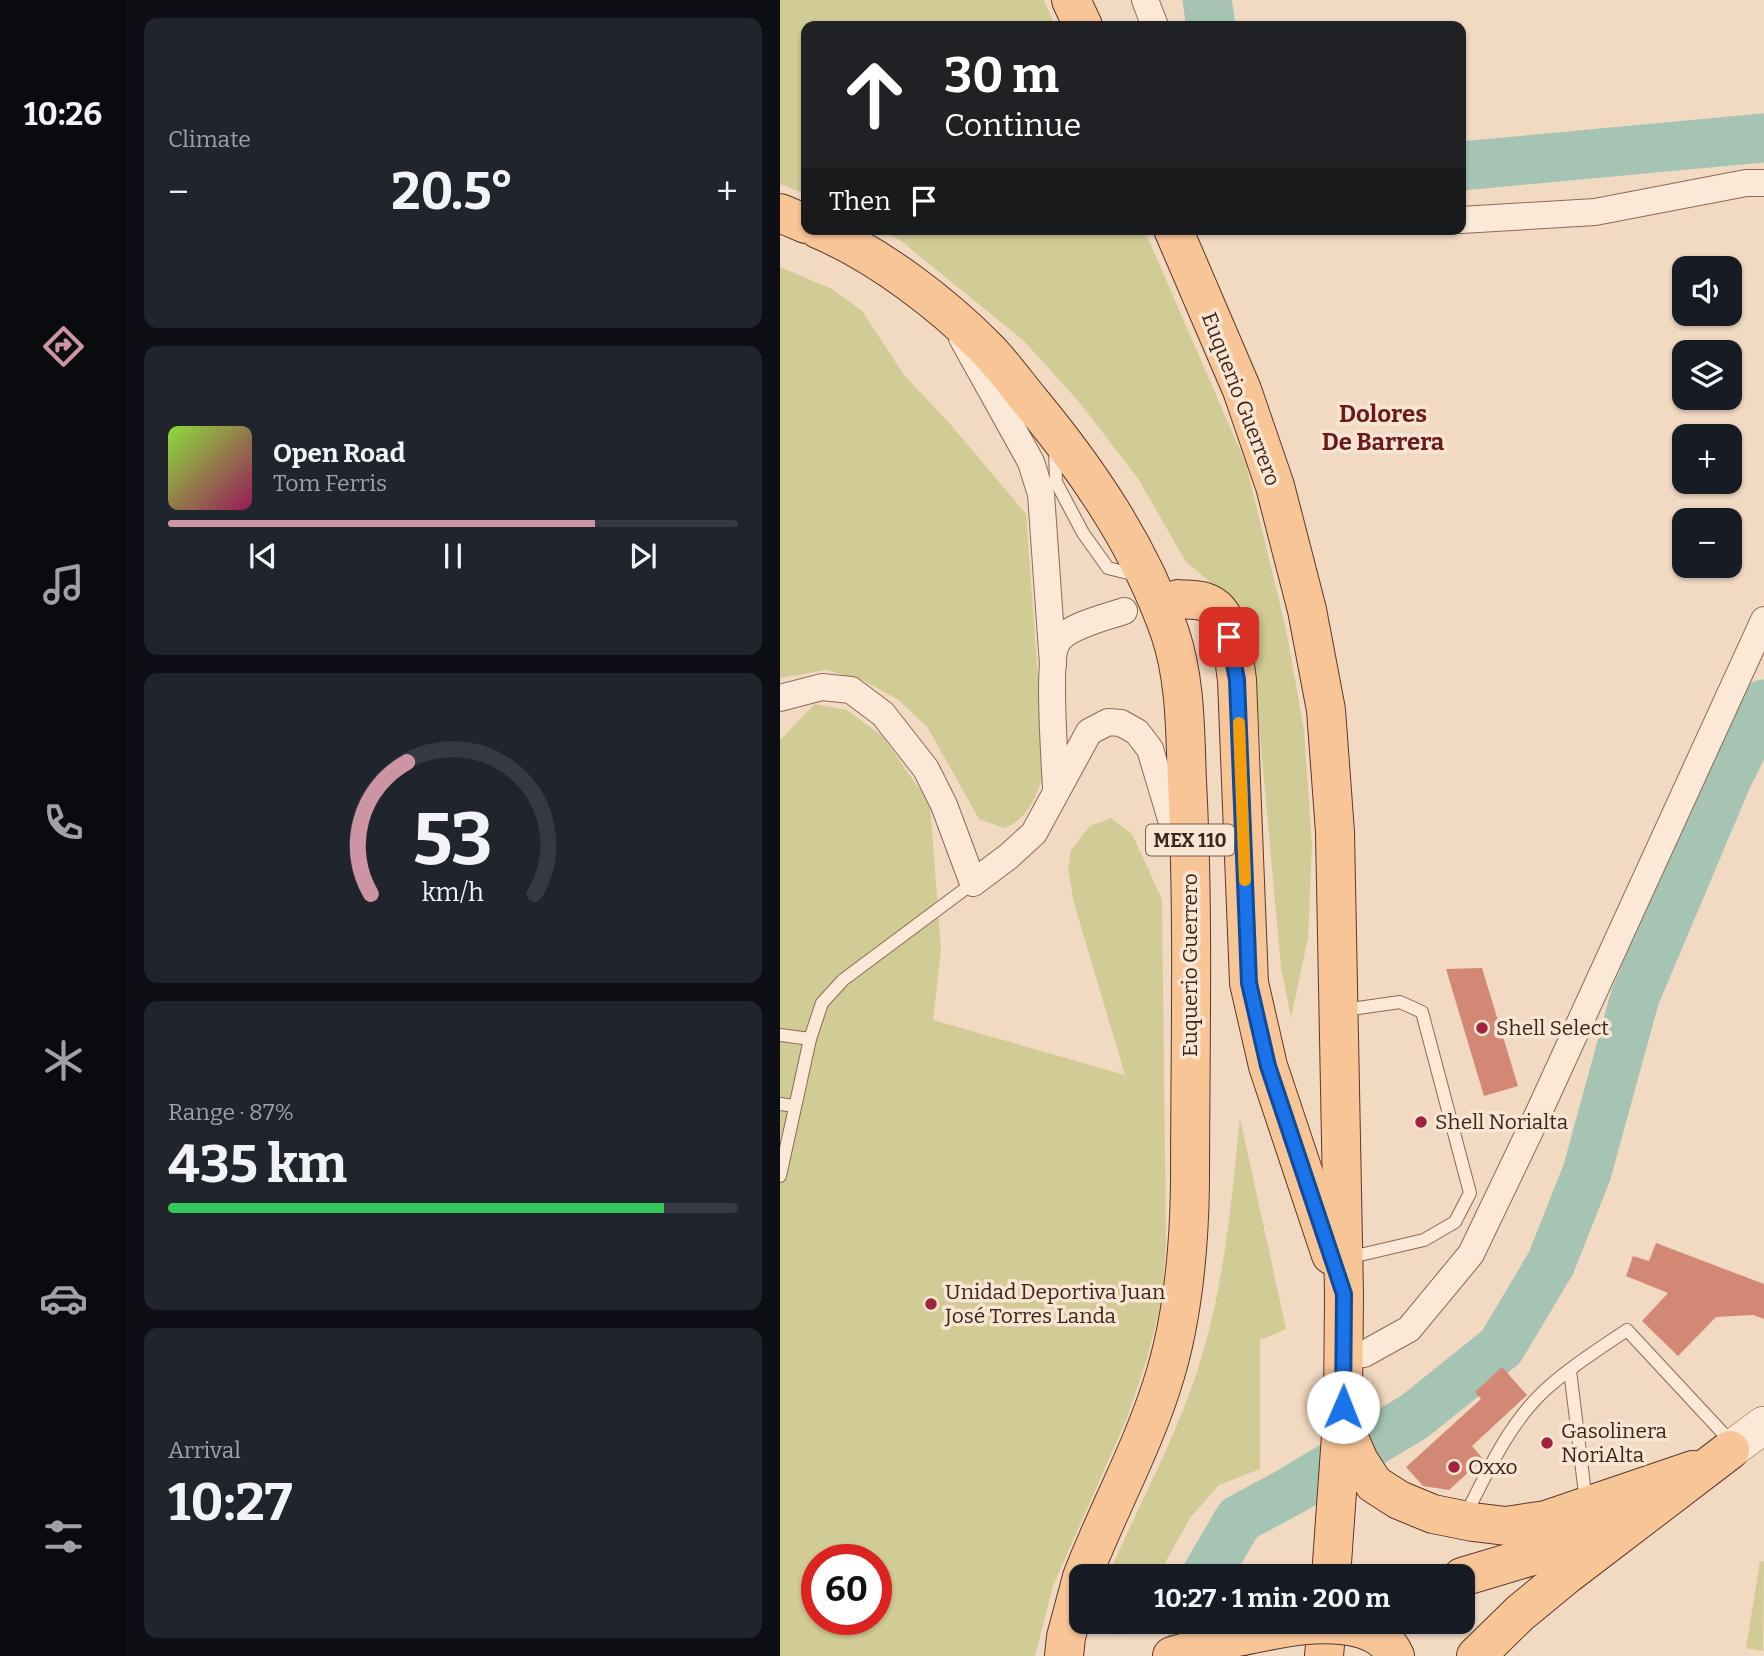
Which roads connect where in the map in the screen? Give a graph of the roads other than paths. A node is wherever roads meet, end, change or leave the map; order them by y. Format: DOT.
graph roads {
  1 [pos="1071,0"];
  2 [pos="1145,0"];
  3 [pos="1081,21"];
  4 [pos="1153,21"];
  5 [pos="1764,183"];
  6 [pos="780,214"];
  7 [pos="1466,220"];
  8 [pos="801,222"];
  9 [pos="831,235"];
  10 [pos="1176,235"];
  11 [pos="949,315"];
  12 [pos="1178,600"];
  13 [pos="1124,611"];
  14 [pos="1764,620"];
  15 [pos="1052,665"];
  16 [pos="780,698"];
  17 [pos="1056,789"];
  18 [pos="973,883"];
  19 [pos="1190,884"];
  20 [pos="1339,1011"];
  21 [pos="780,1035"];
  22 [pos="810,1039"];
  23 [pos="780,1104"];
  24 [pos="795,1106"];
  25 [pos="785,1130"];
  26 [pos="780,1176"];
  27 [pos="1344,1277"];
  28 [pos="1344,1357"];
  29 [pos="1570,1370"];
  30 [pos="1343,1414"];
  31 [pos="1743,1441"];
  32 [pos="1693,1470"];
  33 [pos="1587,1507"];
  34 [pos="1462,1521"];
  35 [pos="1088,1564"];
  36 [pos="1332,1564"];
  37 [pos="1475,1573"];
  38 [pos="1069,1626"];
  39 [pos="1247,1634"];
  40 [pos="1254,1634"];
  41 [pos="1337,1634"];
  42 [pos="1378,1634"];
  43 [pos="1232,1638"];
  44 [pos="1064,1656"];
  45 [pos="1172,1656"];
  46 [pos="1324,1656"];
  47 [pos="1395,1656"];
  48 [pos="1476,1656"];
  1 -- 3 [label="main road"];
  2 -- 4 [label="street"];
  5 -- 7 [label="street"];
  6 -- 8 [label="main road"];
  9 -- 11 [label="main road, Euquerio Guerrero / MEX 110"];
  10 -- 20 [label="main road, Euquerio Guerrero"];
  11 -- 15 [label="street"];
  11 -- 19 [label="main road, Euquerio Guerrero / MEX 110"];
  12 -- 27 [label="main road"];
  13 -- 15 [label="street"];
  14 -- 28 [label="street"];
  15 -- 17 [label="street"];
  16 -- 18 [label="street"];
  17 -- 18 [label="street"];
  17 -- 19 [label="street"];
  18 -- 22 [label="lane"];
  19 -- 35 [label="main road, Euquerio Guerrero / MEX 110"];
  20 -- 27 [label="main road, Euquerio Guerrero"];
  20 -- 27 [label="lane"];
  21 -- 22 [label="lane"];
  22 -- 24 [label="lane"];
  23 -- 24 [label="lane"];
  24 -- 25 [label="lane"];
  25 -- 26 [label="lane"];
  27 -- 28 [label="main road, Euquerio Guerrero"];
  28 -- 30 [label="main road, Euquerio Guerrero"];
  29 -- 31 [label="lane"];
  29 -- 33 [label="lane"];
  29 -- 34 [label="lane"];
  30 -- 34 [label="main road"];
  30 -- 36 [label="main road, Euquerio Guerrero"];
  31 -- 32 [label="main road"];
  31 -- 48 [label="main road"];
  32 -- 33 [label="main road"];
  32 -- 37 [label="main road"];
  33 -- 34 [label="main road"];
  38 -- 44 [label="main road, Euquerio Guerrero / MEX 110"];
  39 -- 43 [label="main road, bridge"];
  40 -- 43 [label="main road, bridge"];
  41 -- 46 [label="main road"];
  42 -- 47 [label="main road"];
  43 -- 45 [label="main road"];
}
